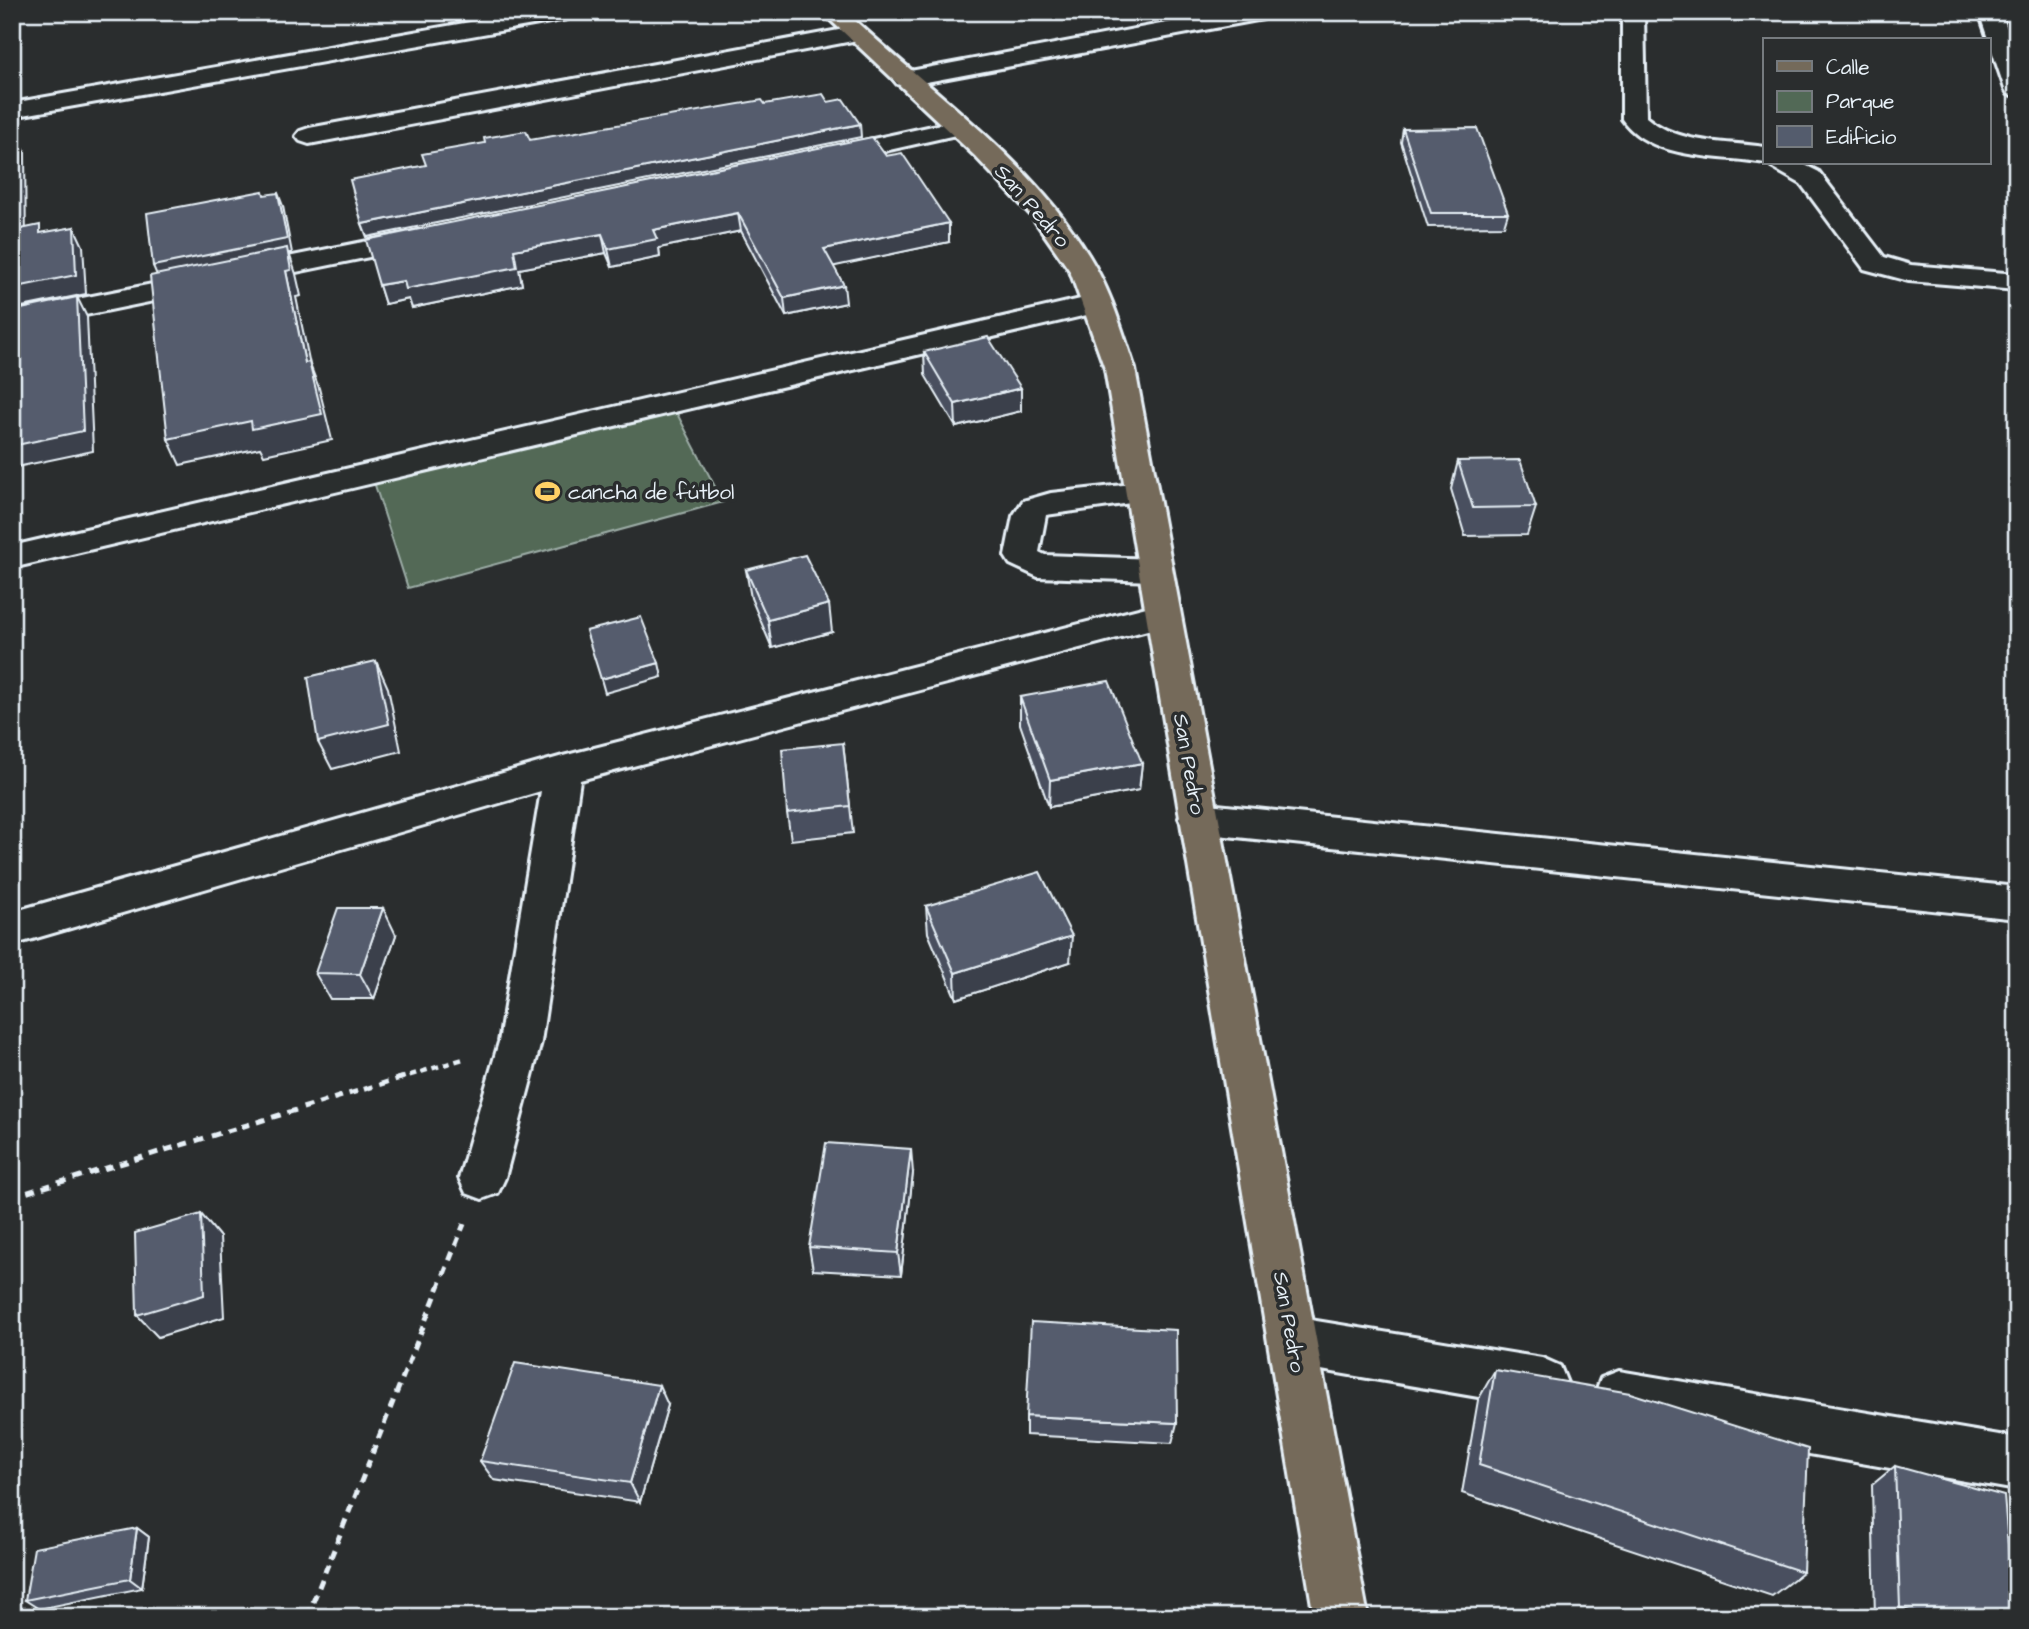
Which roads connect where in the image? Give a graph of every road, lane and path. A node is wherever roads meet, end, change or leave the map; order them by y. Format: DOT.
graph roads {
  1 [pos="567,12"];
  2 [pos="1263,12"];
  3 [pos="1633,12"];
  4 [pos="1990,12"];
  5 [pos="1205,17"];
  6 [pos="844,23"];
  7 [pos="905,79"];
  8 [pos="2017,89"];
  9 [pos="12,110"];
  10 [pos="960,127"];
  11 [pos="309,136"];
  12 [pos="1763,155"];
  13 [pos="804,160"];
  14 [pos="1784,164"];
  15 [pos="449,232"];
  16 [pos="2017,282"];
  17 [pos="1098,304"];
  18 [pos="12,321"];
  19 [pos="1141,493"];
  20 [pos="12,557"];
  21 [pos="1154,570"];
  22 [pos="1161,615"];
  23 [pos="563,770"];
  24 [pos="1199,818"];
  25 [pos="2017,903"];
  26 [pos="12,929"];
  27 [pos="520,1042"];
  28 [pos="482,1178"];
  29 [pos="12,1198"];
  30 [pos="1292,1341"];
  31 [pos="2017,1464"];
  32 [pos="307,1617"];
  33 [pos="1341,1617"];
  1 -- 9 [label="street"];
  2 -- 5 [label="street"];
  3 -- 12 [label="street"];
  4 -- 8 [label="street"];
  5 -- 7 [label="street"];
  6 -- 7 [label="main road, San Pedro"];
  6 -- 11 [label="street"];
  7 -- 10 [label="main road, San Pedro"];
  10 -- 13 [label="street"];
  10 -- 17 [label="main road, San Pedro"];
  14 -- 16 [label="street"];
  15 -- 18 [label="street"];
  17 -- 19 [label="main road, San Pedro"];
  17 -- 20 [label="street"];
  19 -- 21 [label="main road, San Pedro"];
  19 -- 21 [label="street"];
  21 -- 22 [label="main road, San Pedro"];
  22 -- 23 [label="street"];
  22 -- 24 [label="main road, San Pedro"];
  23 -- 26 [label="street"];
  23 -- 27 [label="street"];
  24 -- 25 [label="street"];
  24 -- 30 [label="main road, San Pedro"];
  27 -- 28 [label="street"];
  27 -- 29 [label="path"];
  28 -- 32 [label="path"];
  30 -- 31 [label="street"];
  30 -- 33 [label="main road, San Pedro"];
}
